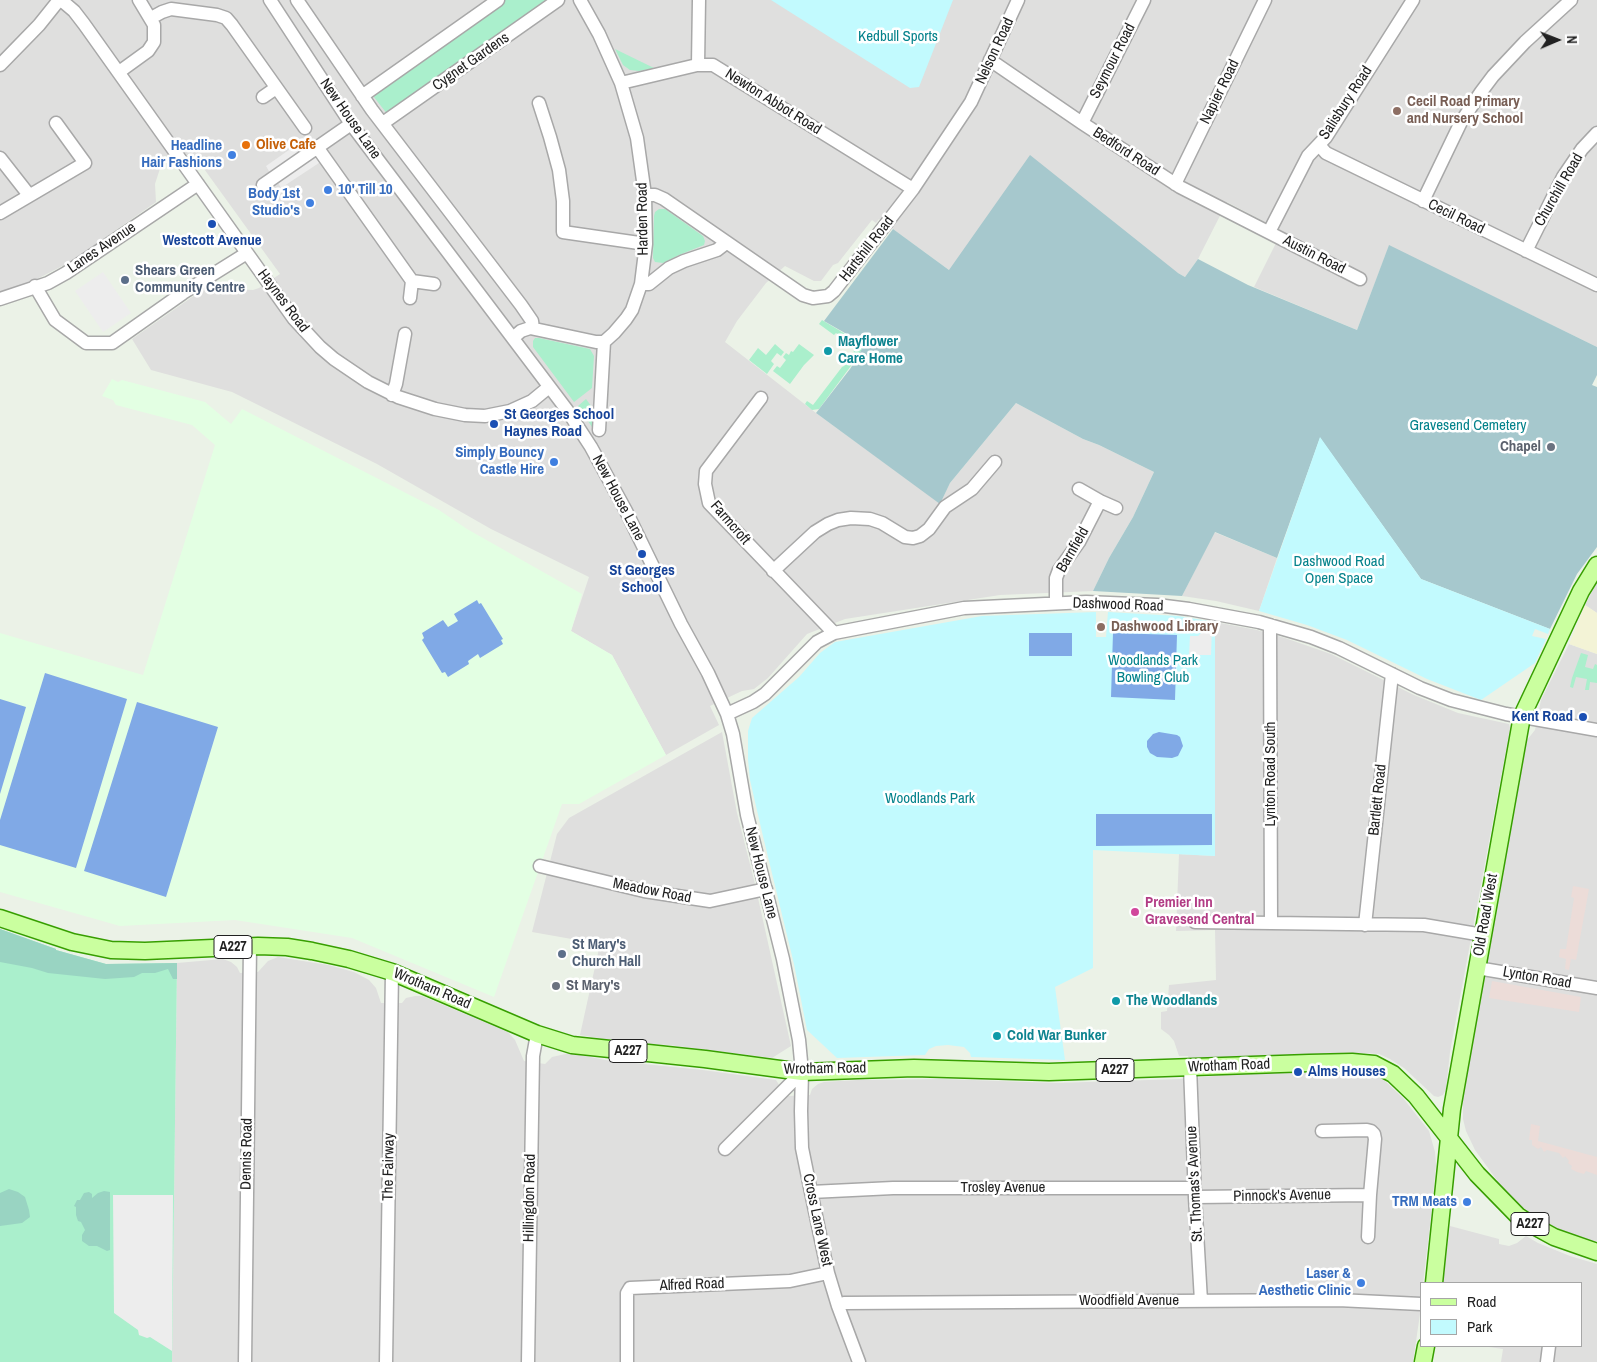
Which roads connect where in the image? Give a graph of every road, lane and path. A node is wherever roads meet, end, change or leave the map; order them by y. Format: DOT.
graph roads {
  1 [pos="60,0"];
  2 [pos="139,0"];
  3 [pos="270,0"];
  4 [pos="297,0"];
  5 [pos="498,0"];
  6 [pos="558,0"];
  7 [pos="580,0"];
  8 [pos="699,0"];
  9 [pos="1018,0"];
  10 [pos="1144,0"];
  11 [pos="1265,0"];
  12 [pos="1413,0"];
  13 [pos="1571,0"];
  14 [pos="151,18"];
  15 [pos="990,60"];
  16 [pos="698,64"];
  17 [pos="0,65"];
  18 [pos="118,72"];
  19 [pos="621,84"];
  20 [pos="276,88"];
  21 [pos="362,96"];
  22 [pos="263,97"];
  23 [pos="971,102"];
  24 [pos="539,104"];
  25 [pos="56,123"];
  26 [pos="383,123"];
  27 [pos="1082,123"];
  28 [pos="351,124"];
  29 [pos="305,128"];
  30 [pos="1597,133"];
  31 [pos="1319,145"];
  32 [pos="317,147"];
  33 [pos="0,158"];
  34 [pos="198,184"];
  35 [pos="1175,184"];
  36 [pos="264,185"];
  37 [pos="913,189"];
  38 [pos="645,195"];
  39 [pos="29,196"];
  40 [pos="1423,201"];
  41 [pos="0,213"];
  42 [pos="1268,232"];
  43 [pos="726,243"];
  44 [pos="646,244"];
  45 [pos="1526,251"];
  46 [pos="247,253"];
  47 [pos="1360,278"];
  48 [pos="412,281"];
  49 [pos="434,284"];
  50 [pos="641,284"];
  51 [pos="35,286"];
  52 [pos="1597,286"];
  53 [pos="410,298"];
  54 [pos="0,299"];
  55 [pos="532,328"];
  56 [pos="405,334"];
  57 [pos="513,338"];
  58 [pos="604,342"];
  59 [pos="549,387"];
  60 [pos="392,395"];
  61 [pos="761,398"];
  62 [pos="599,430"];
  63 [pos="995,462"];
  64 [pos="1078,489"];
  65 [pos="1100,501"];
  66 [pos="1116,508"];
  67 [pos="1597,565"];
  68 [pos="772,571"];
  69 [pos="1056,603"];
  70 [pos="1270,624"];
  71 [pos="834,633"];
  72 [pos="1392,674"];
  73 [pos="727,714"];
  74 [pos="1522,716"];
  75 [pos="1597,730"];
  76 [pos="540,866"];
  77 [pos="766,889"];
  78 [pos="0,918"];
  79 [pos="1195,922"];
  80 [pos="1271,922"];
  81 [pos="1365,925"];
  82 [pos="1483,935"];
  83 [pos="250,946"];
  84 [pos="1477,968"];
  85 [pos="392,972"];
  86 [pos="1597,988"];
  87 [pos="537,1034"];
  88 [pos="1190,1067"];
  89 [pos="802,1072"];
  90 [pos="1416,1096"];
  91 [pos="1454,1098"];
  92 [pos="1322,1131"];
  93 [pos="1448,1138"];
  94 [pos="725,1150"];
  95 [pos="1477,1174"];
  96 [pos="1444,1175"];
  97 [pos="811,1192"];
  98 [pos="1194,1192"];
  99 [pos="1370,1195"];
  100 [pos="1372,1231"];
  101 [pos="1597,1252"];
  102 [pos="828,1273"];
  103 [pos="1434,1282"];
  104 [pos="1201,1301"];
  105 [pos="1420,1304"];
  106 [pos="838,1306"];
  107 [pos="1426,1347"];
  108 [pos="1549,1347"];
  109 [pos="245,1362"];
  110 [pos="386,1362"];
  111 [pos="528,1362"];
  112 [pos="627,1362"];
  113 [pos="860,1362"];
  114 [pos="1423,1362"];
  115 [pos="1547,1362"];
  1 -- 17 [label="street"];
  1 -- 18 [label="street, Haynes Road"];
  2 -- 14 [label="street"];
  3 -- 28 [label="street, New House Lane"];
  4 -- 21 [label="street, New House Lane"];
  5 -- 21 [label="street"];
  6 -- 26 [label="street, Cygnet Gardens"];
  7 -- 19 [label="street, Harden Road"];
  8 -- 16 [label="street"];
  9 -- 15 [label="street, Nelson Road"];
  10 -- 27 [label="street, Seymour Road"];
  11 -- 35 [label="street, Napier Road"];
  12 -- 31 [label="street, Salisbury Road"];
  13 -- 40 [label="street"];
  14 -- 18 [label="street"];
  14 -- 20 [label="street"];
  15 -- 23 [label="street, Nelson Road"];
  15 -- 27 [label="street, Bedford Road"];
  16 -- 19 [label="street, Newton Abbot Road"];
  16 -- 37 [label="street, Newton Abbot Road"];
  18 -- 34 [label="street, Haynes Road"];
  19 -- 38 [label="street, Harden Road"];
  20 -- 22 [label="street"];
  20 -- 29 [label="street"];
  21 -- 26 [label="street, New House Lane"];
  23 -- 37 [label="street, Hartshill Road"];
  24 -- 44 [label="street"];
  25 -- 39 [label="street"];
  26 -- 55 [label="street, New House Lane"];
  27 -- 35 [label="street, Bedford Road"];
  28 -- 32 [label="street"];
  28 -- 57 [label="street, New House Lane"];
  30 -- 45 [label="street, Churchill Road"];
  31 -- 40 [label="street, Cecil Road"];
  31 -- 42 [label="street, Salisbury Road"];
  32 -- 36 [label="street"];
  32 -- 48 [label="street"];
  33 -- 39 [label="street"];
  34 -- 46 [label="street, Haynes Road"];
  34 -- 51 [label="street, Lanes Avenue"];
  35 -- 42 [label="street, Bedford Road"];
  37 -- 43 [label="street, Hartshill Road"];
  38 -- 43 [label="street, Hartshill Road"];
  38 -- 44 [label="street, Harden Road"];
  39 -- 41 [label="street"];
  40 -- 45 [label="street, Cecil Road"];
  42 -- 47 [label="street, Austin Road"];
  43 -- 50 [label="street"];
  44 -- 50 [label="street, Harden Road"];
  45 -- 52 [label="street, Cecil Road"];
  46 -- 51 [label="street"];
  46 -- 60 [label="street, Haynes Road"];
  48 -- 49 [label="street"];
  48 -- 53 [label="street"];
  50 -- 58 [label="street, Harden Road"];
  51 -- 54 [label="street, Lanes Avenue"];
  55 -- 57 [label="street"];
  55 -- 58 [label="street"];
  56 -- 60 [label="street"];
  57 -- 59 [label="street, New House Lane"];
  58 -- 62 [label="street"];
  59 -- 60 [label="street, Haynes Road"];
  59 -- 73 [label="street, New House Lane"];
  61 -- 68 [label="street, Farmcroft"];
  63 -- 68 [label="street"];
  64 -- 65 [label="street"];
  65 -- 66 [label="street"];
  65 -- 69 [label="street, Barnfield"];
  67 -- 74 [label="main road, Old Road West"];
  68 -- 71 [label="street, Farmcroft"];
  69 -- 70 [label="street, Dashwood Road"];
  69 -- 71 [label="street, Dashwood Road"];
  70 -- 72 [label="street, Dashwood Road"];
  70 -- 80 [label="street, Lynton Road South"];
  71 -- 73 [label="street, Dashwood Road"];
  72 -- 74 [label="street, Dashwood Road"];
  72 -- 81 [label="street, Bartlett Road"];
  73 -- 77 [label="street, New House Lane"];
  74 -- 75 [label="street, Dashwood Road"];
  74 -- 82 [label="main road, Old Road West"];
  76 -- 77 [label="street, Meadow Road"];
  77 -- 89 [label="street, New House Lane"];
  78 -- 83 [label="main road, Wrotham Road / A227"];
  79 -- 80 [label="street"];
  80 -- 81 [label="street"];
  81 -- 82 [label="street"];
  82 -- 84 [label="main road, Old Road West"];
  83 -- 85 [label="main road, Wrotham Road / A227"];
  83 -- 109 [label="street, Dennis Road"];
  84 -- 86 [label="street, Lynton Road"];
  84 -- 91 [label="main road, Old Road West"];
  85 -- 87 [label="main road, Wrotham Road / A227"];
  85 -- 110 [label="street, The Fairway"];
  87 -- 89 [label="main road, Wrotham Road / A227"];
  87 -- 111 [label="street, Hillingdon Road"];
  88 -- 89 [label="main road, Wrotham Road / A227"];
  88 -- 90 [label="main road, Wrotham Road / A227"];
  88 -- 98 [label="street, St. Thomas's Avenue"];
  89 -- 94 [label="street"];
  89 -- 97 [label="street, Cross Lane West"];
  90 -- 91 [label="main road, A227"];
  90 -- 93 [label="main road, Wrotham Road / A227"];
  91 -- 93 [label="main road, Old Road West"];
  92 -- 99 [label="street"];
  93 -- 95 [label="main road, Wrotham Road / A227"];
  93 -- 96 [label="main road, Old Road West"];
  95 -- 96 [label="main road"];
  95 -- 101 [label="main road, Wrotham Road / A227"];
  96 -- 103 [label="main road, Old Road West"];
  97 -- 98 [label="street, Trosley Avenue"];
  97 -- 102 [label="street, Cross Lane West"];
  98 -- 99 [label="street, Pinnock's Avenue"];
  98 -- 104 [label="street, St. Thomas's Avenue"];
  99 -- 100 [label="street"];
  102 -- 106 [label="street, Cross Lane West"];
  102 -- 112 [label="street, Alfred Road"];
  104 -- 105 [label="street, Woodfield Avenue"];
  104 -- 106 [label="street, Woodfield Avenue"];
  106 -- 113 [label="street, Cross Lane West"];
  107 -- 114 [label="main road"];
  108 -- 115 [label="street"];
}
